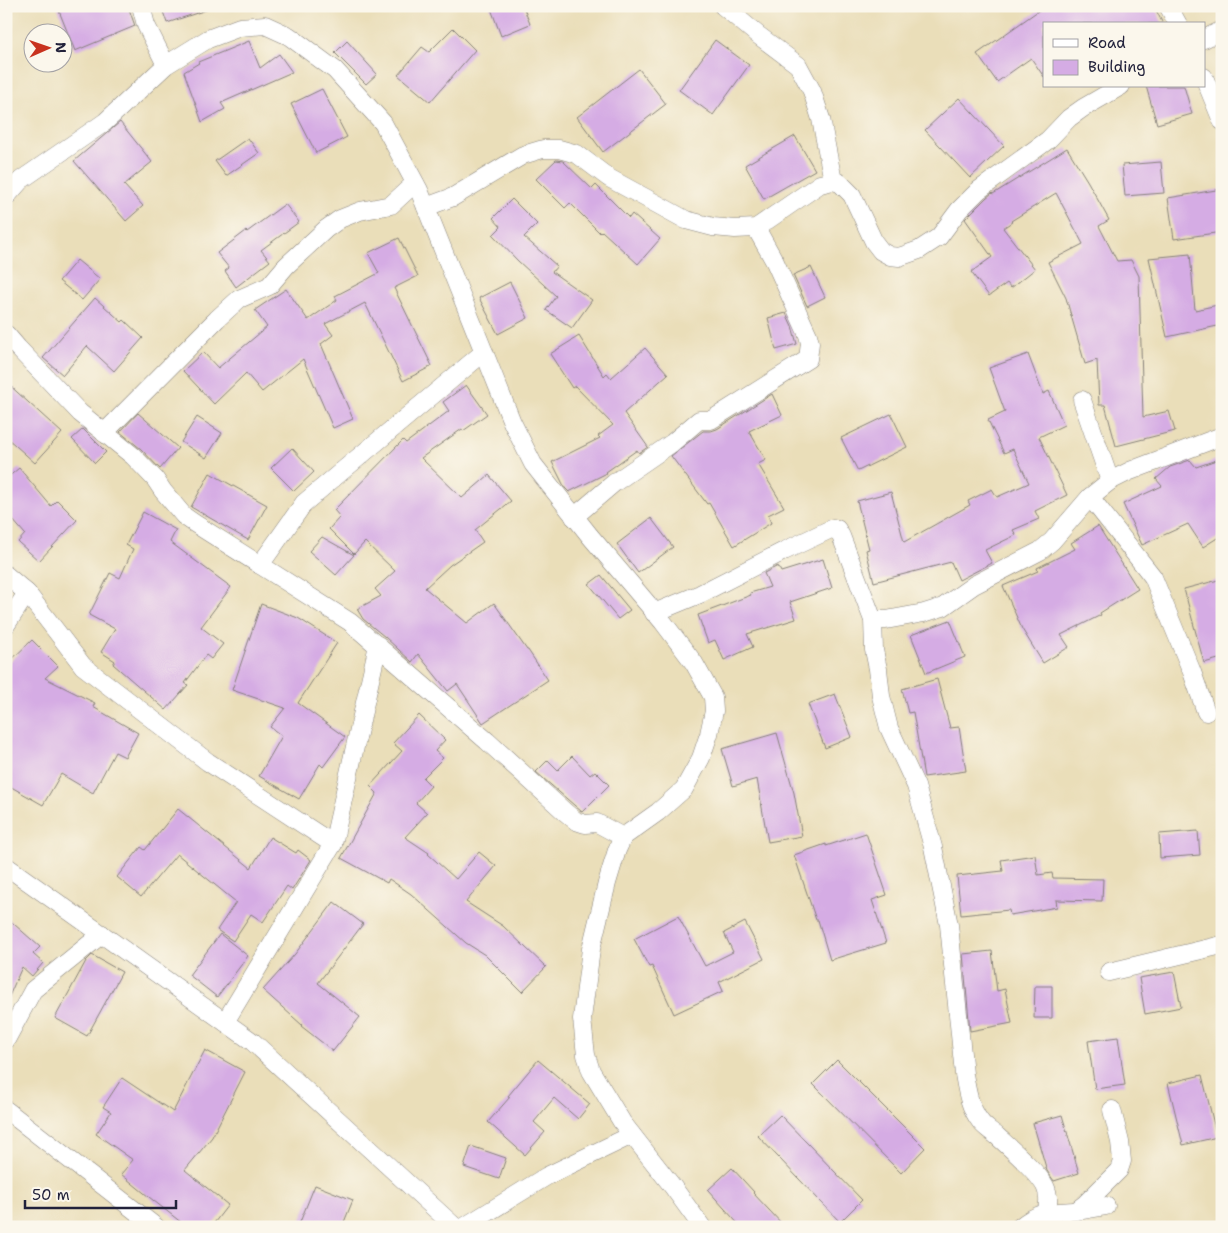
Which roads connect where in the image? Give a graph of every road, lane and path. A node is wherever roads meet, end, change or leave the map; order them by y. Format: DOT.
graph roads {
  1 [pos="141,6"];
  2 [pos="723,6"];
  3 [pos="1168,6"];
  4 [pos="1177,22"];
  5 [pos="1222,30"];
  6 [pos="1206,38"];
  7 [pos="166,65"];
  8 [pos="1206,82"];
  9 [pos="1118,88"];
  10 [pos="1222,121"];
  11 [pos="833,181"];
  12 [pos="415,183"];
  13 [pos="6,197"];
  14 [pos="426,207"];
  15 [pos="756,228"];
  16 [pos="6,334"];
  17 [pos="484,352"];
  18 [pos="1082,400"];
  19 [pos="104,433"];
  20 [pos="1222,436"];
  21 [pos="1110,481"];
  22 [pos="1090,497"];
  23 [pos="574,517"];
  24 [pos="260,565"];
  25 [pos="6,575"];
  26 [pos="27,593"];
  27 [pos="654,612"];
  28 [pos="873,620"];
  29 [pos="6,625"];
  30 [pos="378,646"];
  31 [pos="1206,712"];
  32 [pos="623,838"];
  33 [pos="333,844"];
  34 [pos="6,866"];
  35 [pos="102,934"];
  36 [pos="1222,944"];
  37 [pos="1109,972"];
  38 [pos="225,1022"];
  39 [pos="6,1040"];
  40 [pos="6,1110"];
  41 [pos="1112,1110"];
  42 [pos="632,1135"];
  43 [pos="1106,1206"];
  44 [pos="1076,1211"];
  45 [pos="1046,1213"];
  46 [pos="156,1227"];
  47 [pos="455,1227"];
  48 [pos="464,1227"];
  49 [pos="702,1227"];
  50 [pos="1020,1227"];
  1 -- 7 [label="street"];
  2 -- 11 [label="street"];
  3 -- 4 [label="street"];
  5 -- 6 [label="street"];
  7 -- 12 [label="street"];
  7 -- 13 [label="street"];
  8 -- 10 [label="street"];
  9 -- 11 [label="street"];
  11 -- 15 [label="street"];
  12 -- 14 [label="street"];
  12 -- 19 [label="street"];
  14 -- 15 [label="street"];
  14 -- 17 [label="street"];
  15 -- 23 [label="street"];
  16 -- 19 [label="street"];
  17 -- 23 [label="street"];
  17 -- 24 [label="street"];
  18 -- 21 [label="street"];
  19 -- 24 [label="street"];
  20 -- 21 [label="street"];
  21 -- 22 [label="street"];
  22 -- 28 [label="street"];
  22 -- 31 [label="street"];
  23 -- 27 [label="street"];
  24 -- 30 [label="street"];
  25 -- 26 [label="street"];
  26 -- 29 [label="street"];
  26 -- 33 [label="street"];
  27 -- 28 [label="street"];
  27 -- 32 [label="street"];
  28 -- 45 [label="street"];
  30 -- 32 [label="street"];
  30 -- 33 [label="street"];
  32 -- 42 [label="street"];
  33 -- 38 [label="street"];
  34 -- 35 [label="street"];
  35 -- 38 [label="street"];
  35 -- 39 [label="street"];
  36 -- 37 [label="street"];
  38 -- 47 [label="street"];
  40 -- 46 [label="street"];
  41 -- 44 [label="street"];
  42 -- 48 [label="street"];
  42 -- 49 [label="street"];
  43 -- 44 [label="street"];
  44 -- 45 [label="street"];
  45 -- 50 [label="street"];
}
